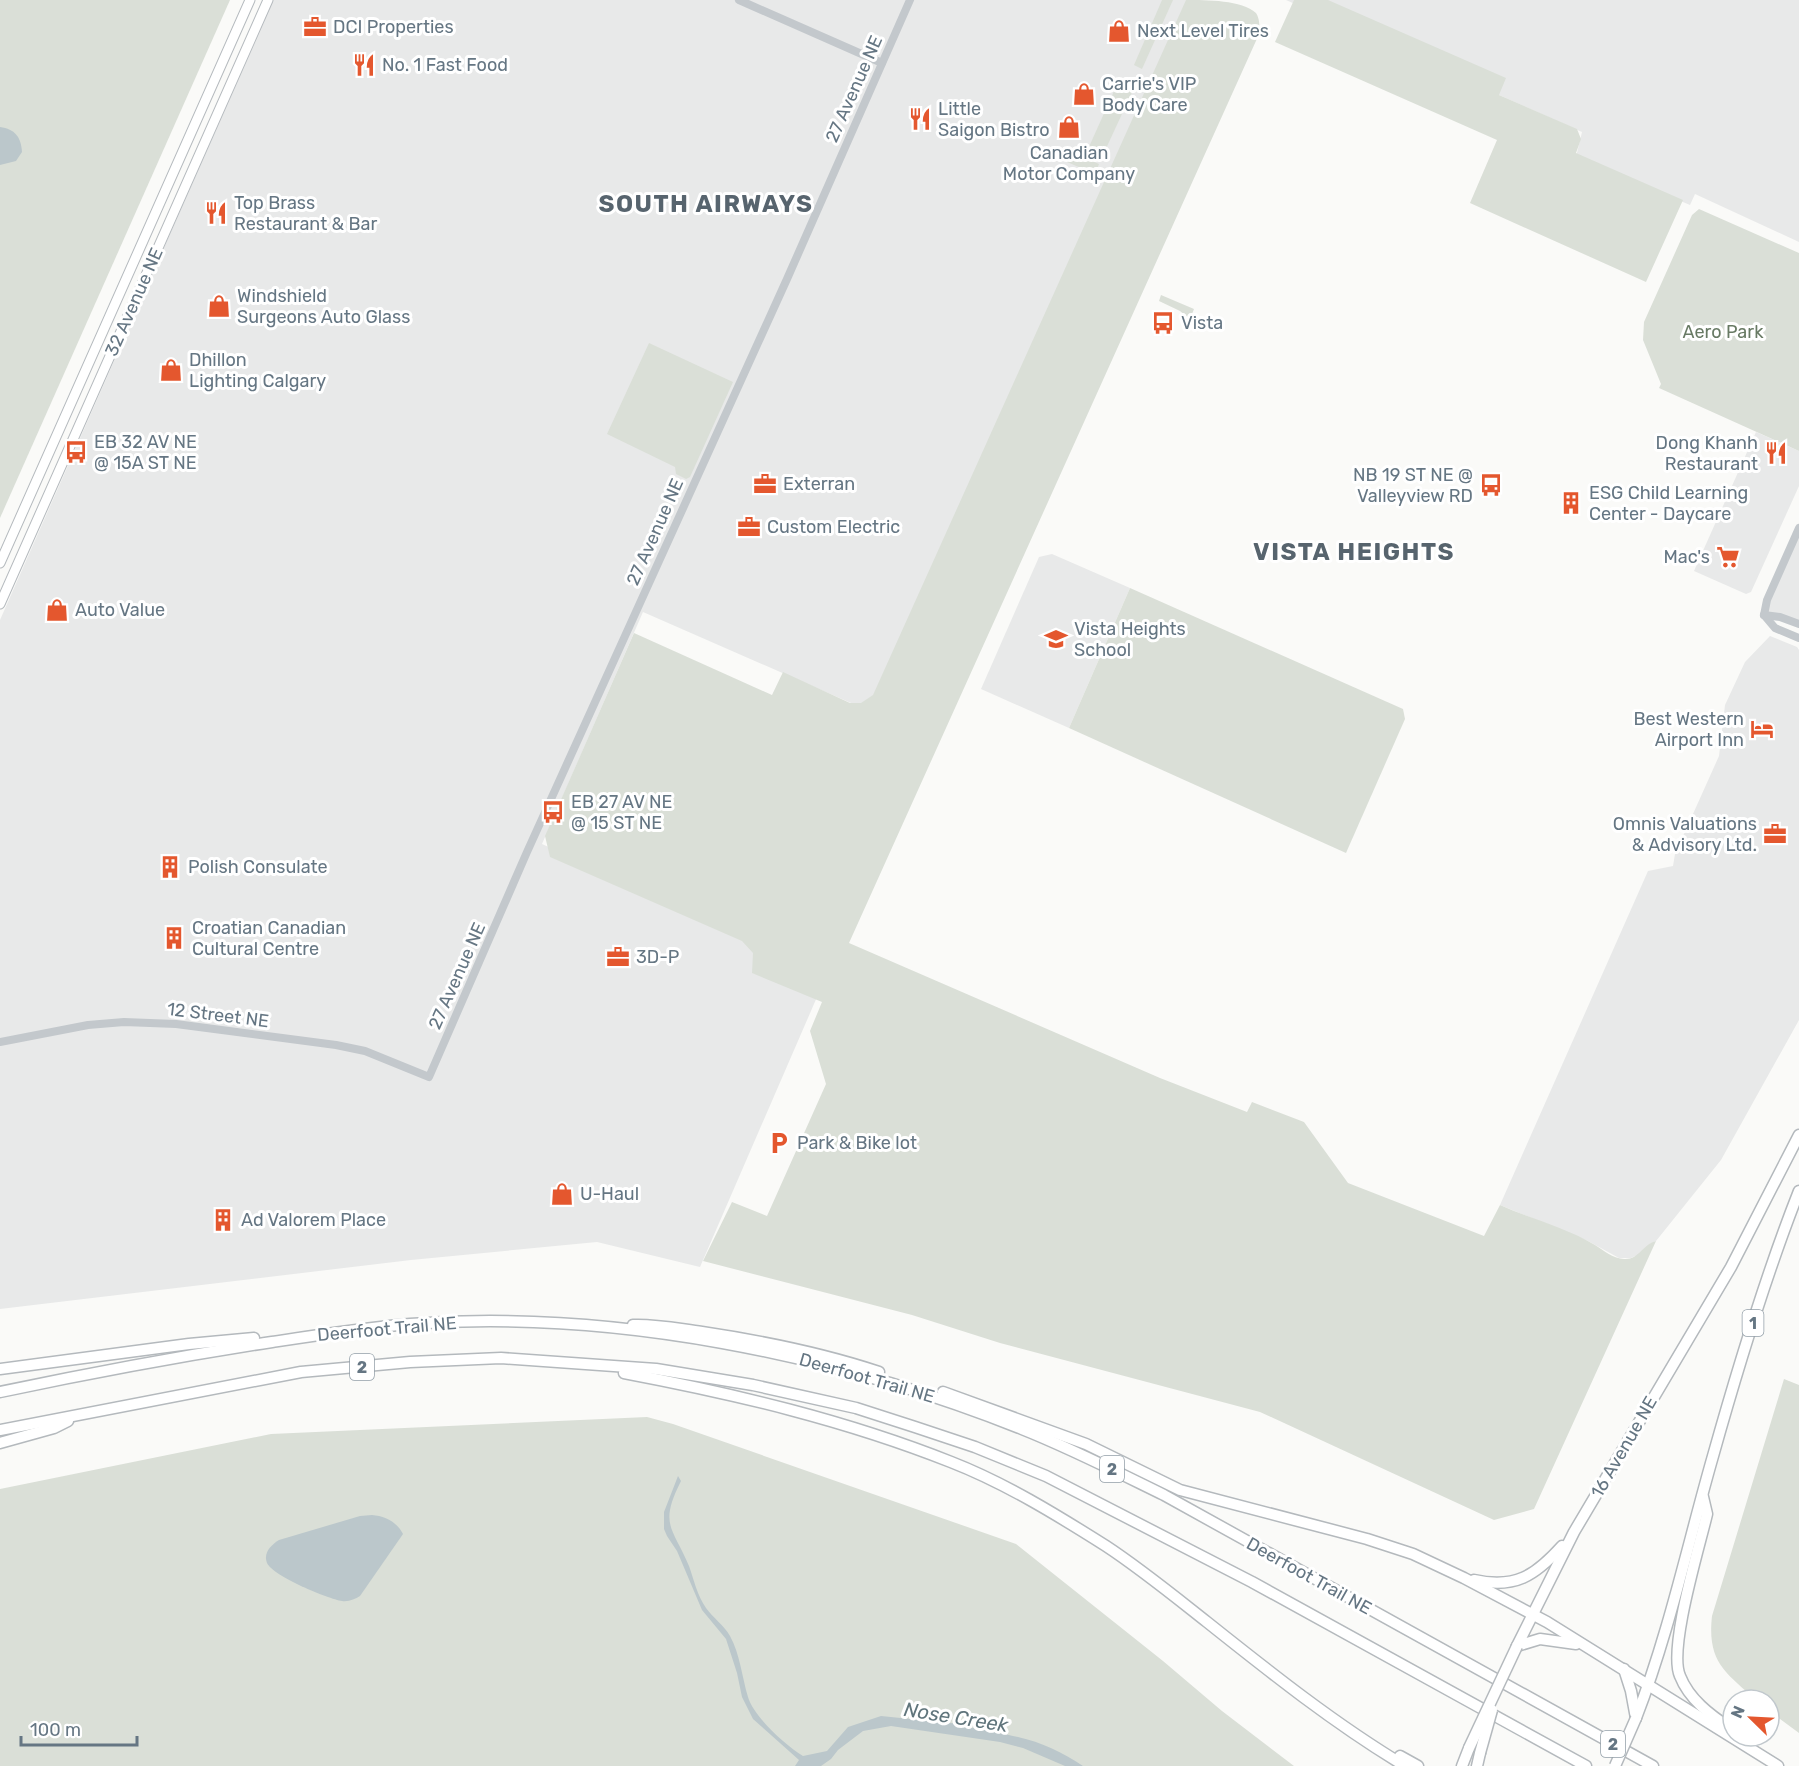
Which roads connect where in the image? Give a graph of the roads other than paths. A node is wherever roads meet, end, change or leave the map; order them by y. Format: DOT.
graph roads {
  1 [pos="250,0"];
  2 [pos="267,0"];
  3 [pos="739,0"];
  4 [pos="910,0"];
  5 [pos="882,63"];
  6 [pos="1799,528"];
  7 [pos="0,563"];
  8 [pos="0,604"];
  9 [pos="1764,615"];
  10 [pos="1799,624"];
  11 [pos="1799,638"];
  12 [pos="0,1042"];
  13 [pos="429,1077"];
  14 [pos="1799,1135"];
  15 [pos="1799,1191"];
  16 [pos="356,1329"];
  17 [pos="609,1329"];
  18 [pos="581,1365"];
  19 [pos="0,1369"];
  20 [pos="0,1392"];
  21 [pos="79,1415"];
  22 [pos="0,1430"];
  23 [pos="0,1443"];
  24 [pos="1703,1494"];
  25 [pos="1574,1532"];
  26 [pos="1464,1578"];
  27 [pos="1532,1615"];
  28 [pos="1582,1645"];
  29 [pos="1516,1646"];
  30 [pos="1624,1668"];
  31 [pos="1649,1684"];
  32 [pos="1494,1698"];
  33 [pos="1636,1718"];
  34 [pos="1721,1721"];
  35 [pos="1344,1725"];
  36 [pos="1760,1748"];
  37 [pos="1405,1766"];
  38 [pos="1418,1766"];
  39 [pos="1462,1766"];
  40 [pos="1477,1766"];
  41 [pos="1586,1766"];
  42 [pos="1615,1766"];
  43 [pos="1653,1766"];
  44 [pos="1778,1766"];
  45 [pos="1787,1766"];
  1 -- 7 [label="main road, 32 Avenue NE"];
  2 -- 8 [label="main road, 32 Avenue NE"];
  3 -- 5 [label="street"];
  4 -- 5 [label="street, 27 Avenue NE"];
  5 -- 13 [label="street, 27 Avenue NE"];
  6 -- 9 [label="street"];
  9 -- 10 [label="street"];
  9 -- 11 [label="street"];
  12 -- 13 [label="street, 12 Street NE"];
  14 -- 25 [label="highway, 16 Avenue NE"];
  15 -- 24 [label="highway, 1"];
  16 -- 17 [label="highway, Deerfoot Trail NE / 2"];
  16 -- 19 [label="highway"];
  16 -- 20 [label="highway, Deerfoot Trail NE / 2"];
  17 -- 26 [label="highway"];
  17 -- 43 [label="highway, Deerfoot Trail NE / 2"];
  18 -- 21 [label="highway, Deerfoot Trail NE / 2"];
  18 -- 35 [label="highway"];
  18 -- 41 [label="highway, Deerfoot Trail NE / 2"];
  21 -- 22 [label="highway, Deerfoot Trail NE / 2"];
  21 -- 23 [label="highway"];
  24 -- 31 [label="highway, 1"];
  24 -- 34 [label="highway"];
  25 -- 26 [label="highway"];
  25 -- 27 [label="highway, 16 Avenue NE"];
  26 -- 27 [label="highway"];
  27 -- 28 [label="highway"];
  27 -- 29 [label="highway, 16 Avenue NE"];
  28 -- 29 [label="highway"];
  28 -- 30 [label="highway"];
  29 -- 32 [label="highway, 16 Avenue NE, bridge"];
  30 -- 31 [label="highway"];
  30 -- 33 [label="highway"];
  31 -- 33 [label="highway, 1"];
  31 -- 44 [label="highway"];
  32 -- 39 [label="highway, 16 Avenue NE, bridge"];
  32 -- 40 [label="highway, bridge"];
  33 -- 42 [label="highway, 1, bridge"];
  35 -- 37 [label="highway"];
  35 -- 38 [label="highway"];
  36 -- 45 [label="highway"];
}
